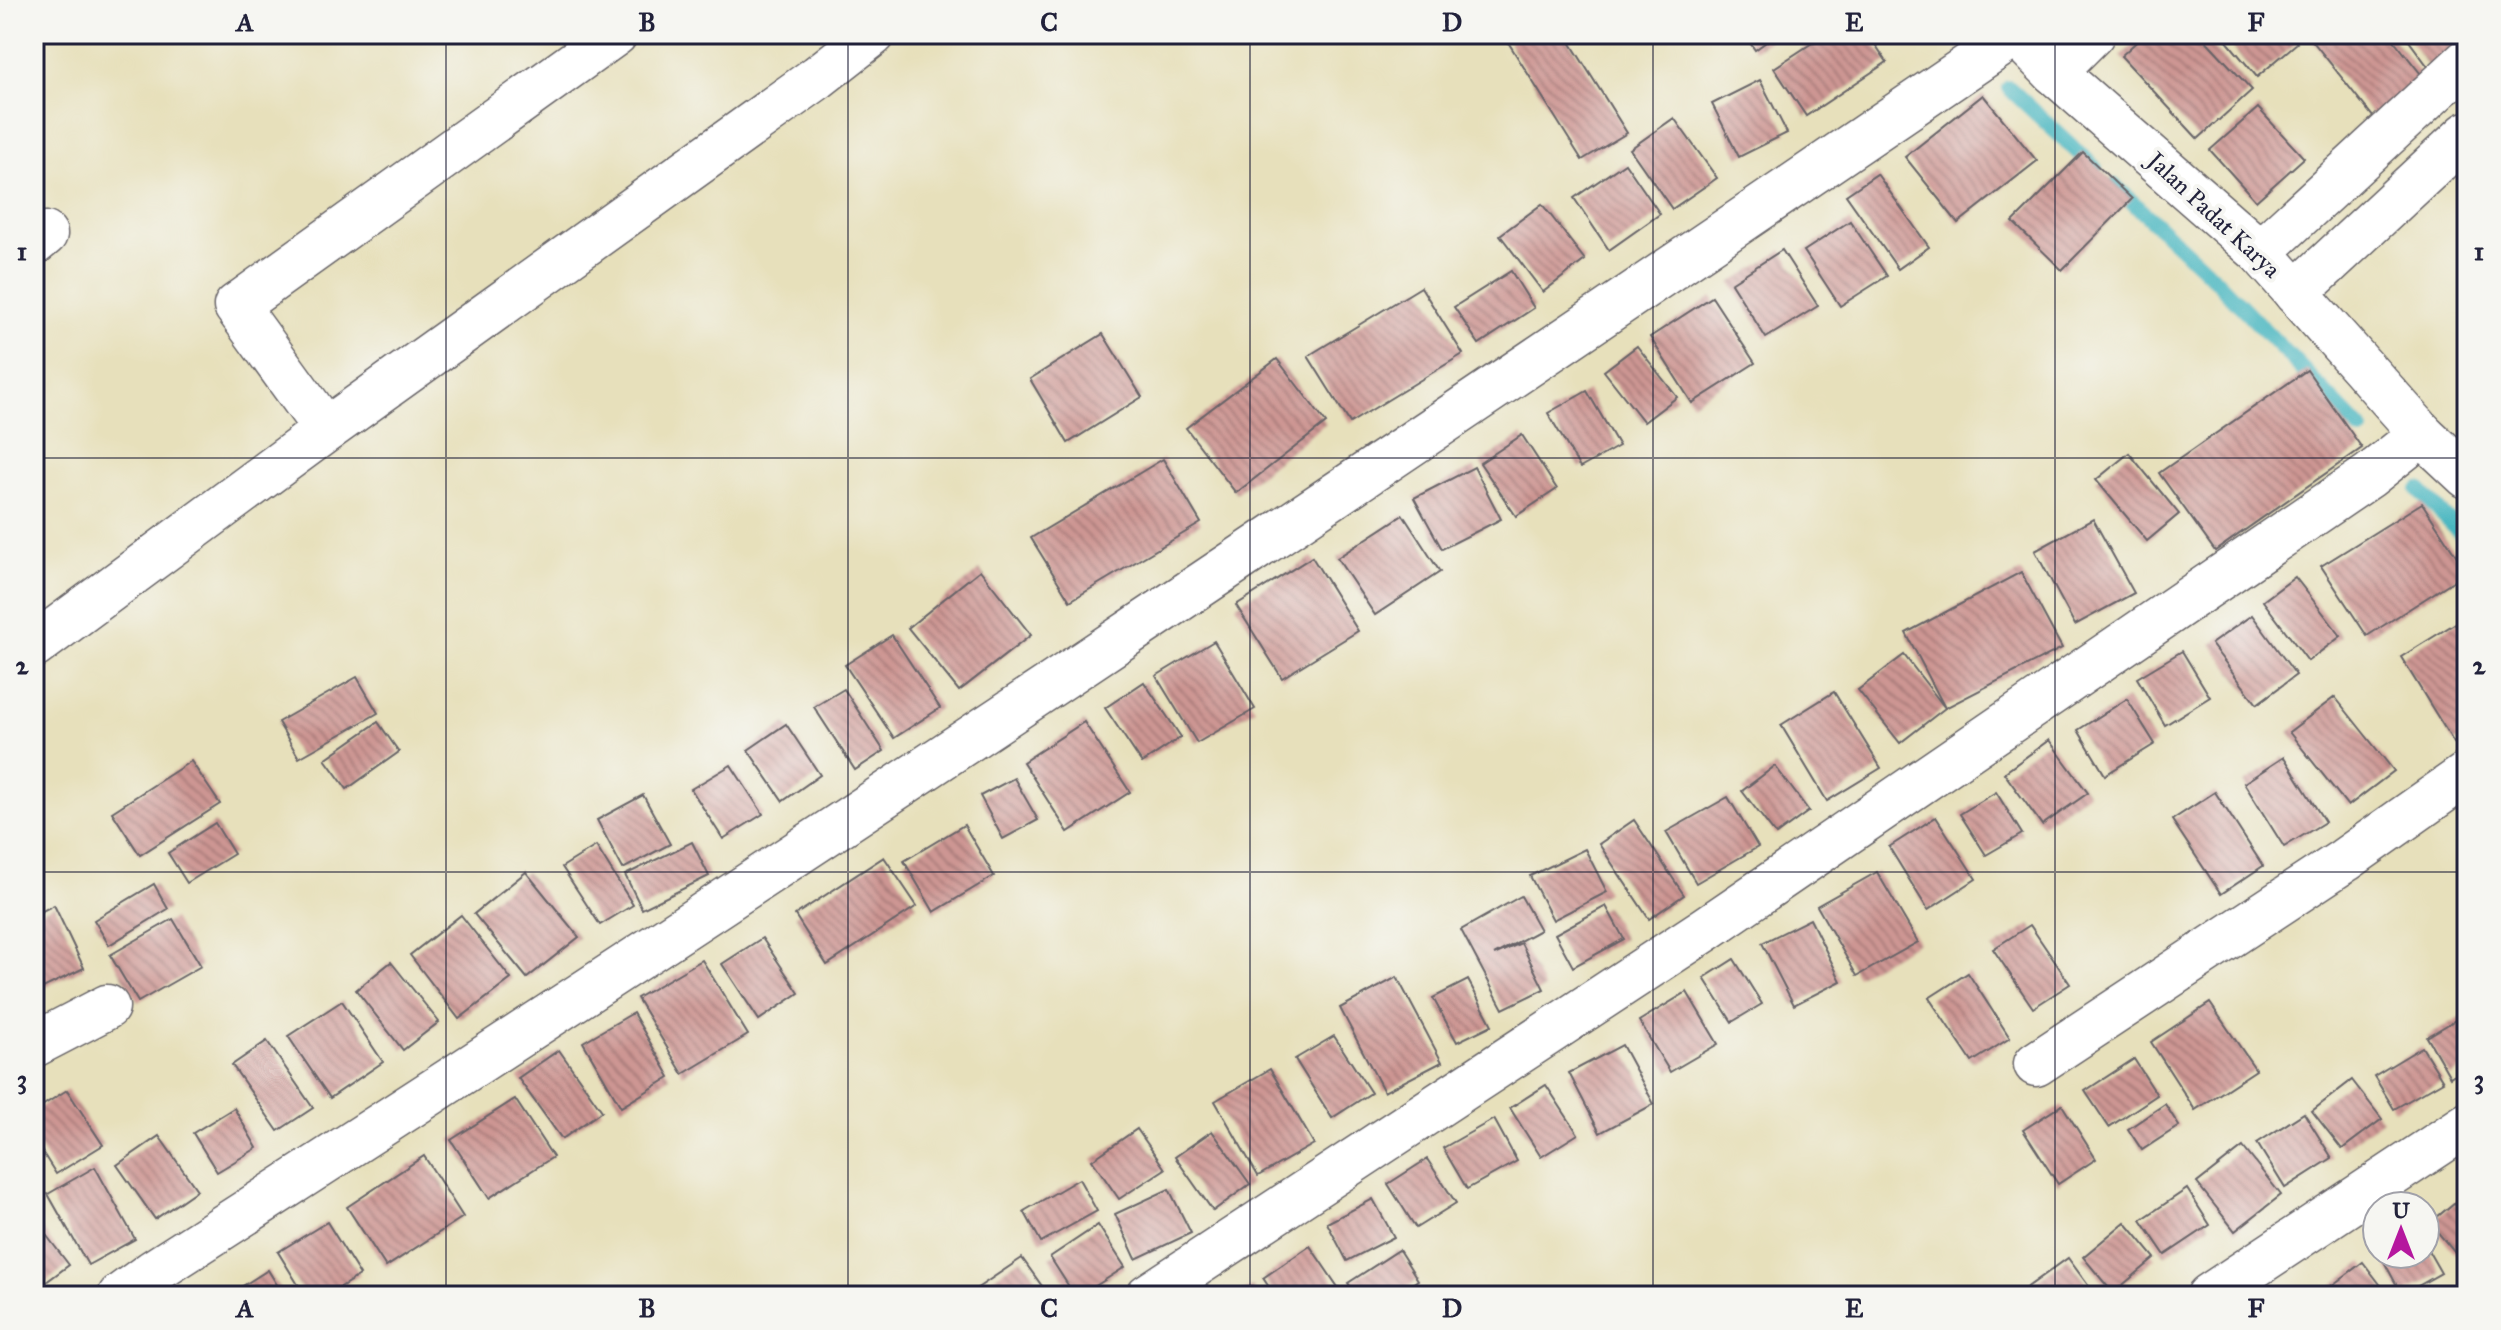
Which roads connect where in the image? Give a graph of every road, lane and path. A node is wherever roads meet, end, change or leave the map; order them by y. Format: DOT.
graph roads {
  1 [pos="615,34"];
  2 [pos="873,34"];
  3 [pos="2016,34"];
  4 [pos="2092,34"];
  5 [pos="2467,61"];
  6 [pos="2054,72"];
  7 [pos="2467,134"];
  8 [pos="2260,252"];
  9 [pos="2296,293"];
  10 [pos="326,430"];
  11 [pos="2422,434"];
  12 [pos="2467,476"];
  13 [pos="34,646"];
  14 [pos="2467,774"];
  15 [pos="107,1007"];
  16 [pos="34,1045"];
  17 [pos="2036,1064"];
  18 [pos="2467,1125"];
  19 [pos="120,1296"];
  20 [pos="1148,1296"];
  21 [pos="2209,1296"];
  1 -- 10 [label="street"];
  2 -- 10 [label="street"];
  3 -- 6 [label="street, Jalan Padat Karya"];
  3 -- 19 [label="street"];
  4 -- 6 [label="street"];
  5 -- 8 [label="street"];
  6 -- 8 [label="street, Jalan Padat Karya"];
  7 -- 9 [label="street"];
  8 -- 9 [label="street, Jalan Padat Karya"];
  9 -- 11 [label="street, Jalan Padat Karya"];
  10 -- 13 [label="street"];
  11 -- 12 [label="street, Jalan Padat Karya"];
  11 -- 20 [label="street"];
  14 -- 17 [label="street"];
  15 -- 16 [label="street"];
  18 -- 21 [label="street"];
}
